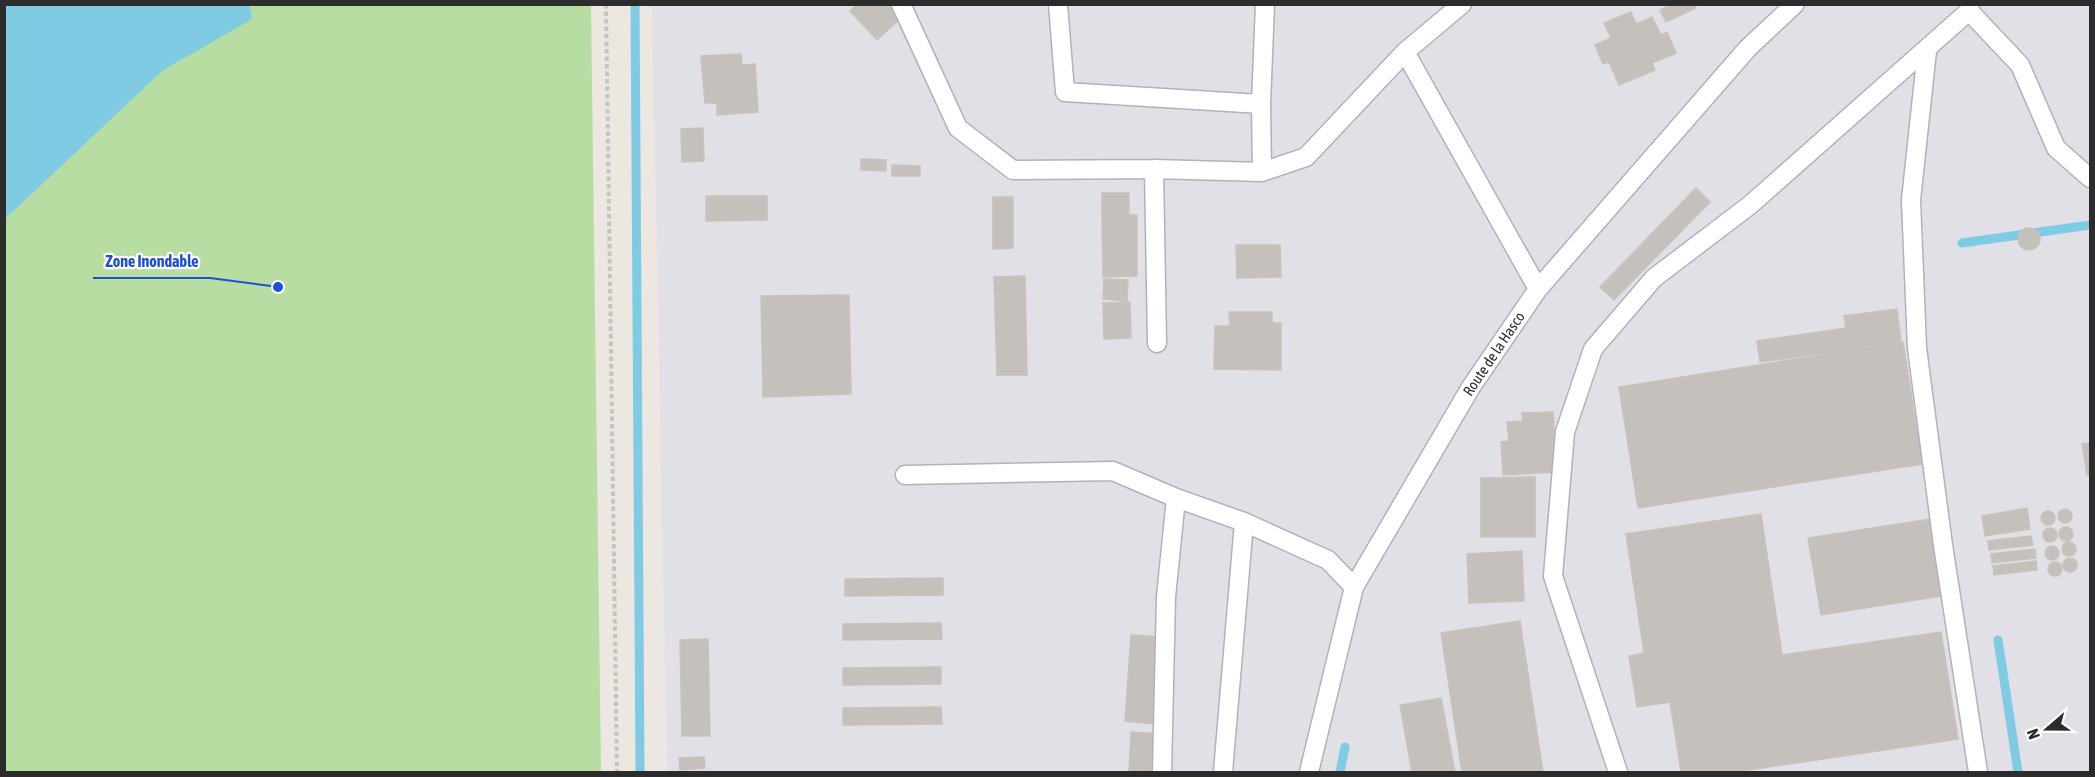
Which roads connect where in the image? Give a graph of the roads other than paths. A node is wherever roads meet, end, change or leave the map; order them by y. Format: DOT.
graph roads {
  1 [pos="901,4"];
  2 [pos="1058,4"];
  3 [pos="1265,4"];
  4 [pos="1462,4"];
  5 [pos="1795,4"];
  6 [pos="1970,8"];
  7 [pos="1927,51"];
  8 [pos="1405,52"];
  9 [pos="1261,104"];
  10 [pos="1154,169"];
  11 [pos="1262,172"];
  12 [pos="2091,178"];
  13 [pos="1538,288"];
  14 [pos="1157,343"];
  15 [pos="906,475"];
  16 [pos="1176,498"];
  17 [pos="1244,522"];
  18 [pos="1354,587"];
  19 [pos="1161,772"];
  20 [pos="1223,772"];
  21 [pos="1310,772"];
  22 [pos="1618,772"];
  23 [pos="1978,772"];
  1 -- 10 [label="lane"];
  2 -- 9 [label="lane"];
  3 -- 9 [label="lane"];
  4 -- 8 [label="lane"];
  5 -- 13 [label="lane, Route de la Hasco"];
  6 -- 7 [label="lane"];
  6 -- 12 [label="lane"];
  7 -- 22 [label="lane"];
  7 -- 23 [label="lane"];
  8 -- 11 [label="lane"];
  8 -- 13 [label="lane"];
  9 -- 11 [label="lane"];
  10 -- 11 [label="lane"];
  10 -- 14 [label="lane"];
  13 -- 18 [label="lane, Route de la Hasco"];
  15 -- 16 [label="lane"];
  16 -- 17 [label="lane"];
  16 -- 19 [label="lane"];
  17 -- 18 [label="lane"];
  17 -- 20 [label="lane"];
  18 -- 21 [label="lane, Route de la Hasco"];
}
